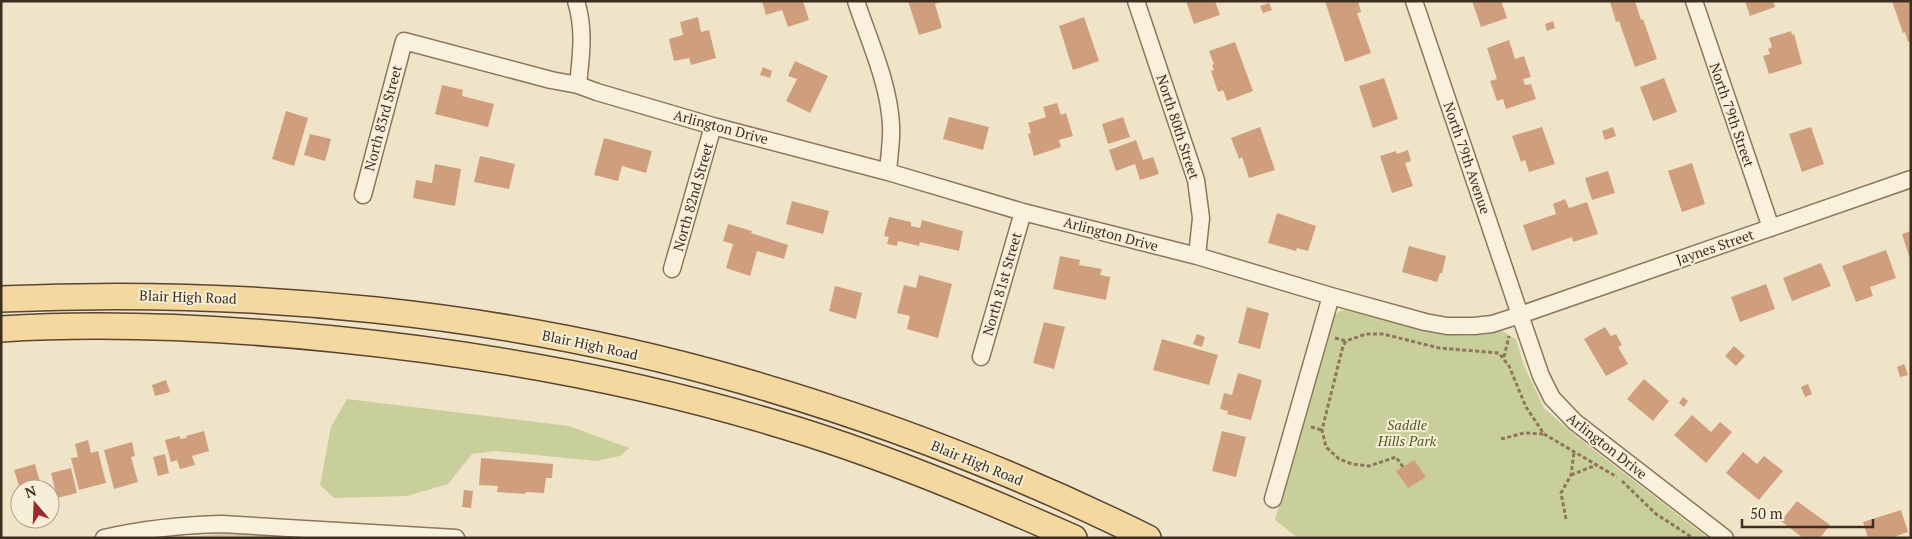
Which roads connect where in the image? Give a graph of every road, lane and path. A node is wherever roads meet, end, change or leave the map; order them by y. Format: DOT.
graph roads {
  1 [pos="576,1"];
  2 [pos="856,1"];
  3 [pos="1136,1"];
  4 [pos="1414,1"];
  5 [pos="1694,1"];
  6 [pos="404,40"];
  7 [pos="578,85"];
  8 [pos="713,126"];
  9 [pos="888,172"];
  10 [pos="1911,179"];
  11 [pos="363,195"];
  12 [pos="1023,212"];
  13 [pos="1771,228"];
  14 [pos="1196,256"];
  15 [pos="672,269"];
  16 [pos="1331,296"];
  17 [pos="1,298"];
  18 [pos="1520,315"];
  19 [pos="1,329"];
  20 [pos="982,357"];
  21 [pos="1544,434"];
  22 [pos="1501,439"];
  23 [pos="1574,452"];
  24 [pos="1596,465"];
  25 [pos="1402,467"];
  26 [pos="1571,475"];
  27 [pos="1273,499"];
  28 [pos="1566,519"];
  29 [pos="104,538"];
  30 [pos="456,538"];
  31 [pos="1074,538"];
  32 [pos="1148,538"];
  33 [pos="1693,538"];
  34 [pos="1725,538"];
  1 -- 7 [label="street"];
  2 -- 9 [label="street"];
  3 -- 14 [label="street, North 80th Street"];
  4 -- 18 [label="street, North 79th Avenue"];
  5 -- 13 [label="street, North 79th Street"];
  6 -- 7 [label="street, Arlington Drive"];
  6 -- 11 [label="street, North 83rd Street"];
  7 -- 8 [label="street, Arlington Drive"];
  8 -- 9 [label="street, Arlington Drive"];
  8 -- 15 [label="street, North 82nd Street"];
  9 -- 12 [label="street, Arlington Drive"];
  10 -- 13 [label="street, Jaynes Street"];
  12 -- 14 [label="street, Arlington Drive"];
  12 -- 20 [label="street, North 81st Street"];
  13 -- 18 [label="street, Jaynes Street"];
  14 -- 16 [label="street, Arlington Drive"];
  16 -- 18 [label="street, Arlington Drive"];
  16 -- 27 [label="street"];
  17 -- 32 [label="main road, Blair High Road"];
  18 -- 34 [label="street, Arlington Drive"];
  19 -- 31 [label="main road"];
  21 -- 22 [label="path"];
  21 -- 23 [label="path"];
  21 -- 25 [label="path"];
  23 -- 24 [label="path"];
  23 -- 26 [label="path"];
  24 -- 26 [label="path"];
  24 -- 33 [label="path"];
  26 -- 28 [label="path"];
  29 -- 30 [label="street"];
}
